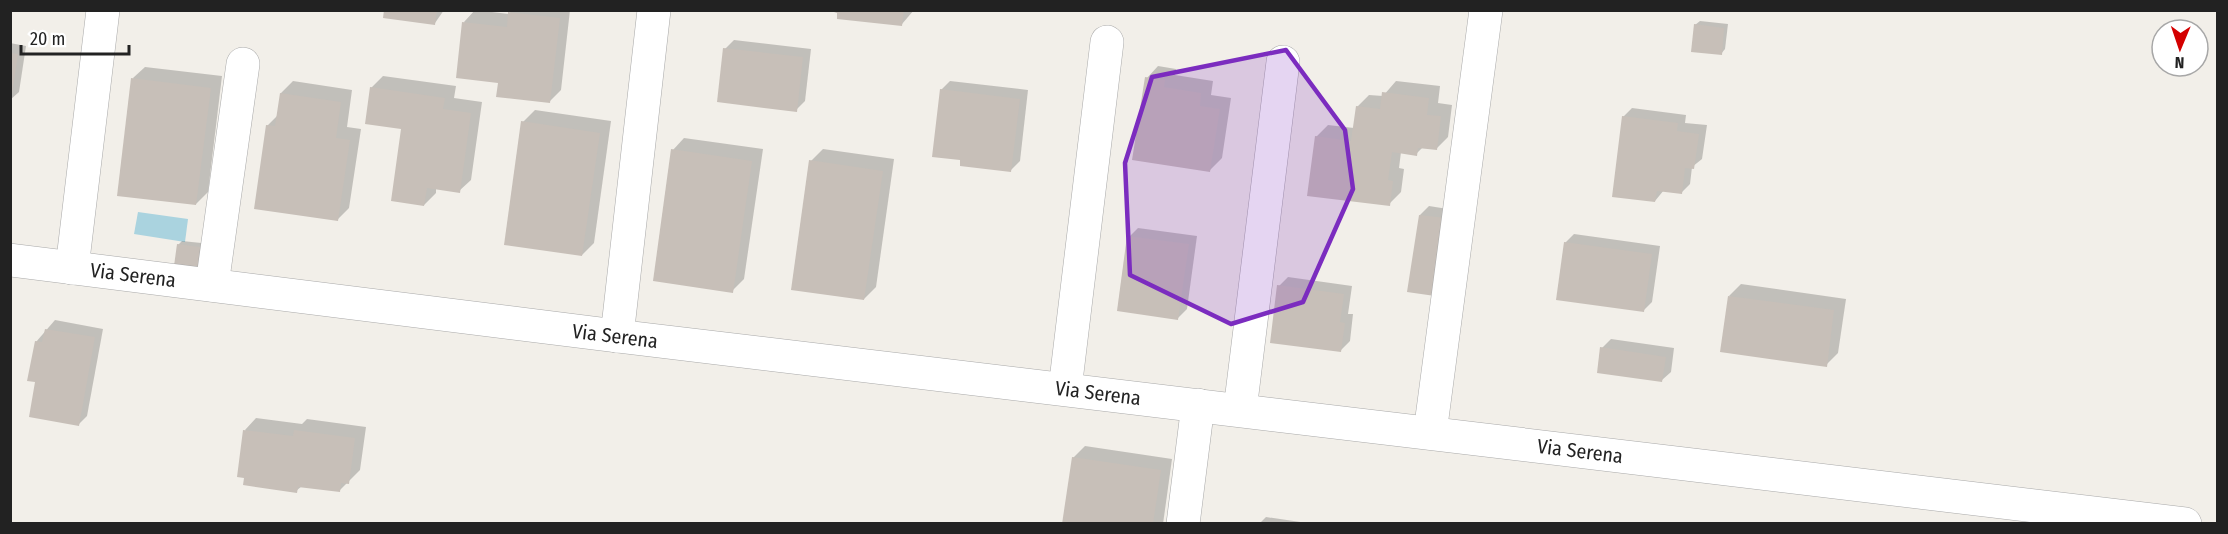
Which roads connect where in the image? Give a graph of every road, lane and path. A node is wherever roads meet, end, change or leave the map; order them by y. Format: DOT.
graph roads {
  1 [pos="103,10"];
  2 [pos="654,10"];
  3 [pos="1486,10"];
  4 [pos="1107,42"];
  5 [pos="1283,62"];
  6 [pos="243,64"];
  7 [pos="10,260"];
  8 [pos="72,268"];
  9 [pos="212,285"];
  10 [pos="617,336"];
  11 [pos="1065,389"];
  12 [pos="1198,405"];
  13 [pos="1239,410"];
  14 [pos="1430,433"];
  15 [pos="2137,520"];
  16 [pos="1183,524"];
  17 [pos="2185,524"];
  1 -- 8 [label="street"];
  2 -- 10 [label="street"];
  3 -- 14 [label="street"];
  4 -- 11 [label="street"];
  5 -- 13 [label="street"];
  6 -- 9 [label="street"];
  7 -- 8 [label="street, Via Serena"];
  8 -- 9 [label="street, Via Serena"];
  9 -- 10 [label="street, Via Serena"];
  10 -- 11 [label="street, Via Serena"];
  11 -- 12 [label="street, Via Serena"];
  12 -- 13 [label="street, Via Serena"];
  12 -- 16 [label="street"];
  13 -- 14 [label="street, Via Serena"];
  14 -- 15 [label="street, Via Serena"];
  15 -- 17 [label="street, Via Serena"];
}
